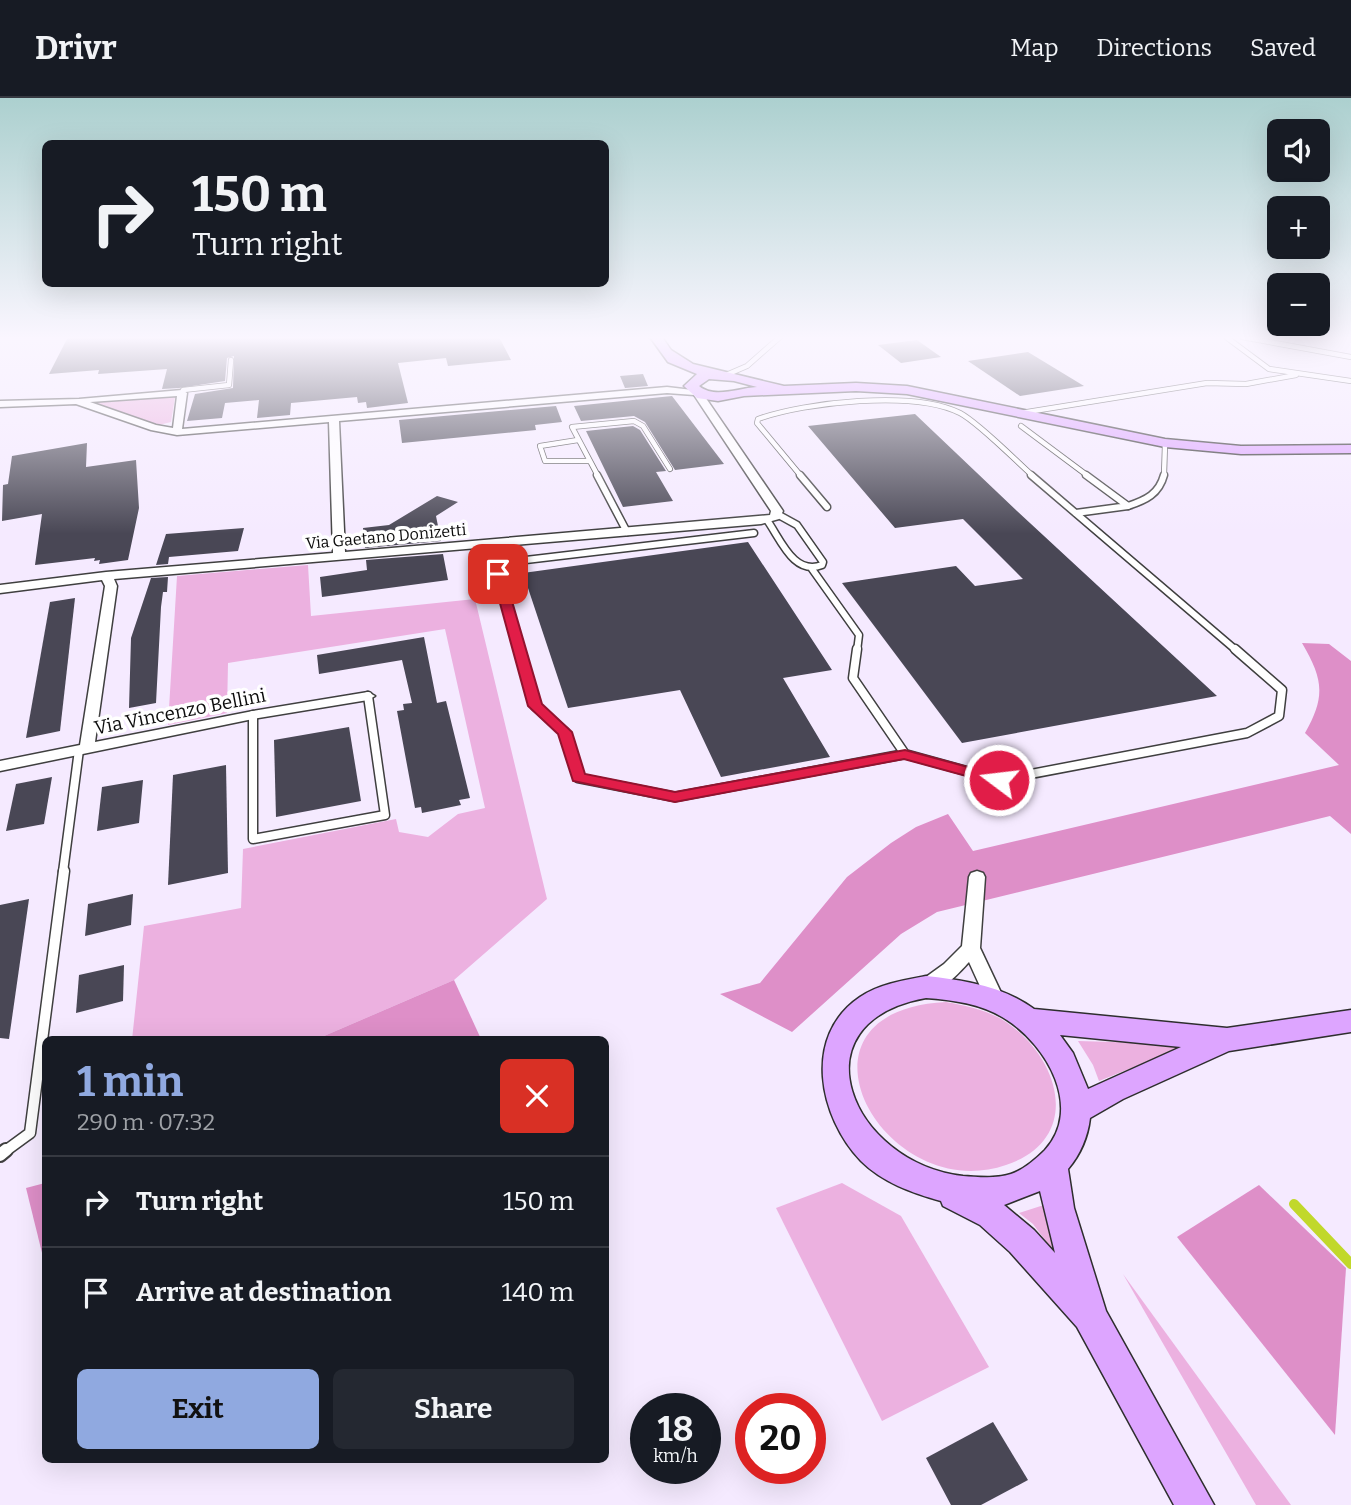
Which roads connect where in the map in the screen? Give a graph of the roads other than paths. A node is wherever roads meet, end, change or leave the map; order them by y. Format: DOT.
graph roads {
  1 [pos="53,403"];
  2 [pos="80,403"];
  3 [pos="181,403"];
  4 [pos="522,403"];
  5 [pos="705,403"];
  6 [pos="716,403"];
  7 [pos="870,403"];
  8 [pos="922,403"];
  9 [pos="957,403"];
  10 [pos="1105,403"];
  11 [pos="1,404"];
  12 [pos="706,408"];
  13 [pos="0,419"];
  14 [pos="334,419"];
  15 [pos="1021,419"];
  16 [pos="177,432"];
  17 [pos="578,440"];
  18 [pos="1165,443"];
  19 [pos="1351,449"];
  20 [pos="589,461"];
  21 [pos="670,469"];
  22 [pos="1128,506"];
  23 [pos="827,508"];
  24 [pos="1076,513"];
  25 [pos="773,517"];
  26 [pos="668,528"];
  27 [pos="627,532"];
  28 [pos="754,533"];
  29 [pos="664,544"];
  30 [pos="339,556"];
  31 [pos="812,569"];
  32 [pos="106,576"];
  33 [pos="0,589"];
  34 [pos="368,696"];
  35 [pos="253,715"];
  36 [pos="83,750"];
  37 [pos="905,754"];
  38 [pos="0,766"];
  39 [pos="976,877"];
  40 [pos="971,948"];
  41 [pos="926,987"];
  42 [pos="996,1001"];
  43 [pos="1028,1020"];
  44 [pos="1351,1021"];
  45 [pos="43,1036"];
  46 [pos="1227,1040"];
  47 [pos="42,1046"];
  48 [pos="1078,1109"];
  49 [pos="0,1155"];
  50 [pos="1052,1167"];
  51 [pos="944,1189"];
  52 [pos="1091,1318"];
  53 [pos="1195,1505"];
  1 -- 11 [label="street"];
  2 -- 16 [label="street"];
  3 -- 16 [label="street"];
  4 -- 14 [label="street"];
  5 -- 12 [label="street"];
  6 -- 12 [label="street"];
  7 -- 23 [label="lane"];
  8 -- 24 [label="lane"];
  9 -- 15 [label="main road"];
  10 -- 15 [label="lane"];
  11 -- 13 [label="street"];
  12 -- 25 [label="street"];
  14 -- 16 [label="street"];
  14 -- 30 [label="street"];
  15 -- 18 [label="main road"];
  15 -- 22 [label="lane"];
  17 -- 20 [label="lane"];
  17 -- 20 [label="lane"];
  17 -- 21 [label="lane"];
  18 -- 19 [label="main road"];
  18 -- 22 [label="lane"];
  20 -- 27 [label="lane"];
  22 -- 24 [label="lane"];
  24 -- 37 [label="lane"];
  25 -- 26 [label="street, Via Gaetano Donizetti"];
  25 -- 31 [label="lane"];
  25 -- 31 [label="lane"];
  26 -- 27 [label="street, Via Gaetano Donizetti"];
  26 -- 29 [label="lane"];
  27 -- 30 [label="street, Via Gaetano Donizetti"];
  28 -- 29 [label="lane"];
  29 -- 37 [label="lane"];
  30 -- 32 [label="street, Via Gaetano Donizetti"];
  31 -- 37 [label="lane"];
  32 -- 33 [label="street, Via Gaetano Donizetti"];
  32 -- 36 [label="street"];
  34 -- 35 [label="street, Via Vincenzo Bellini"];
  34 -- 35 [label="lane"];
  35 -- 36 [label="street, Via Vincenzo Bellini"];
  36 -- 38 [label="street, Via Vincenzo Bellini"];
  36 -- 45 [label="lane"];
  39 -- 40 [label="street"];
  40 -- 41 [label="street"];
  40 -- 42 [label="street"];
  41 -- 42 [label="main road"];
  41 -- 51 [label="main road"];
  42 -- 43 [label="main road"];
  43 -- 46 [label="main road"];
  43 -- 48 [label="main road"];
  44 -- 46 [label="main road"];
  46 -- 48 [label="main road"];
  47 -- 49 [label="lane"];
  48 -- 50 [label="main road"];
  50 -- 51 [label="main road"];
  50 -- 52 [label="main road"];
  51 -- 52 [label="main road"];
  52 -- 53 [label="main road"];
}
